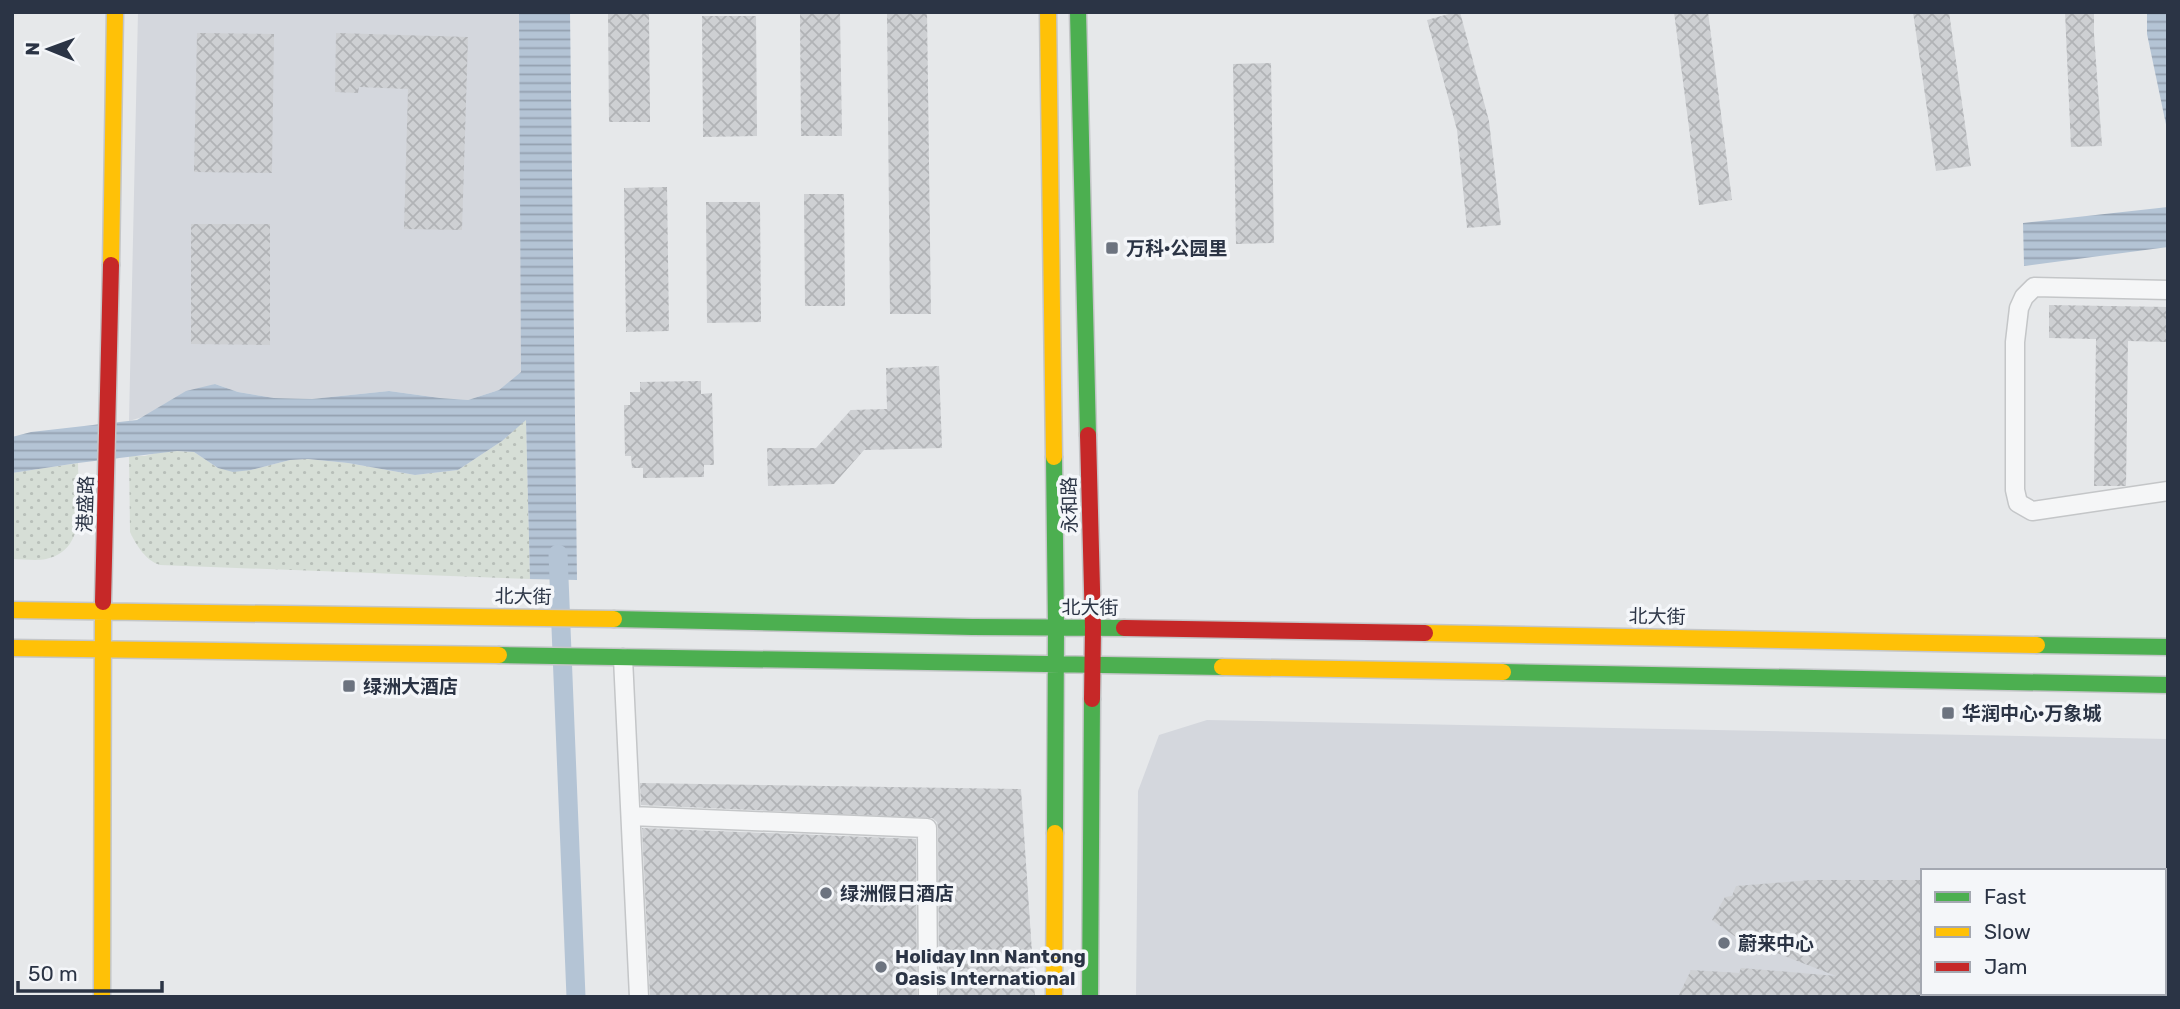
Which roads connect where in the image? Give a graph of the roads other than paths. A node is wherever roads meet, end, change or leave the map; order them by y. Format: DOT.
graph roads {
  1 [pos="115,12"];
  2 [pos="1048,12"];
  3 [pos="1078,12"];
  4 [pos="2168,290"];
  5 [pos="2168,491"];
  6 [pos="12,610"];
  7 [pos="103,611"];
  8 [pos="1056,627"];
  9 [pos="1093,627"];
  10 [pos="2168,647"];
  11 [pos="12,648"];
  12 [pos="102,650"];
  13 [pos="623,658"];
  14 [pos="1055,664"];
  15 [pos="1091,664"];
  16 [pos="2168,685"];
  17 [pos="631,816"];
  18 [pos="102,997"];
  19 [pos="639,997"];
  20 [pos="928,997"];
  21 [pos="1054,997"];
  22 [pos="1090,997"];
  1 -- 7 [label="main road, 港盛路"];
  2 -- 8 [label="main road, 永和路"];
  3 -- 9 [label="main road, 永和路"];
  4 -- 5 [label="street"];
  6 -- 7 [label="main road, 北大街"];
  7 -- 8 [label="main road, 北大街"];
  7 -- 12 [label="main road, 港盛路"];
  8 -- 9 [label="main road, 北大街"];
  8 -- 14 [label="main road, 永和路"];
  9 -- 10 [label="main road, 北大街"];
  9 -- 15 [label="main road, 永和路"];
  11 -- 12 [label="main road"];
  12 -- 13 [label="main road"];
  12 -- 18 [label="main road, 港盛路"];
  13 -- 14 [label="main road"];
  13 -- 17 [label="street"];
  14 -- 15 [label="main road"];
  14 -- 21 [label="main road, 永和路"];
  15 -- 16 [label="main road"];
  15 -- 22 [label="main road, 永和路"];
  17 -- 19 [label="street"];
  17 -- 20 [label="street"];
}
